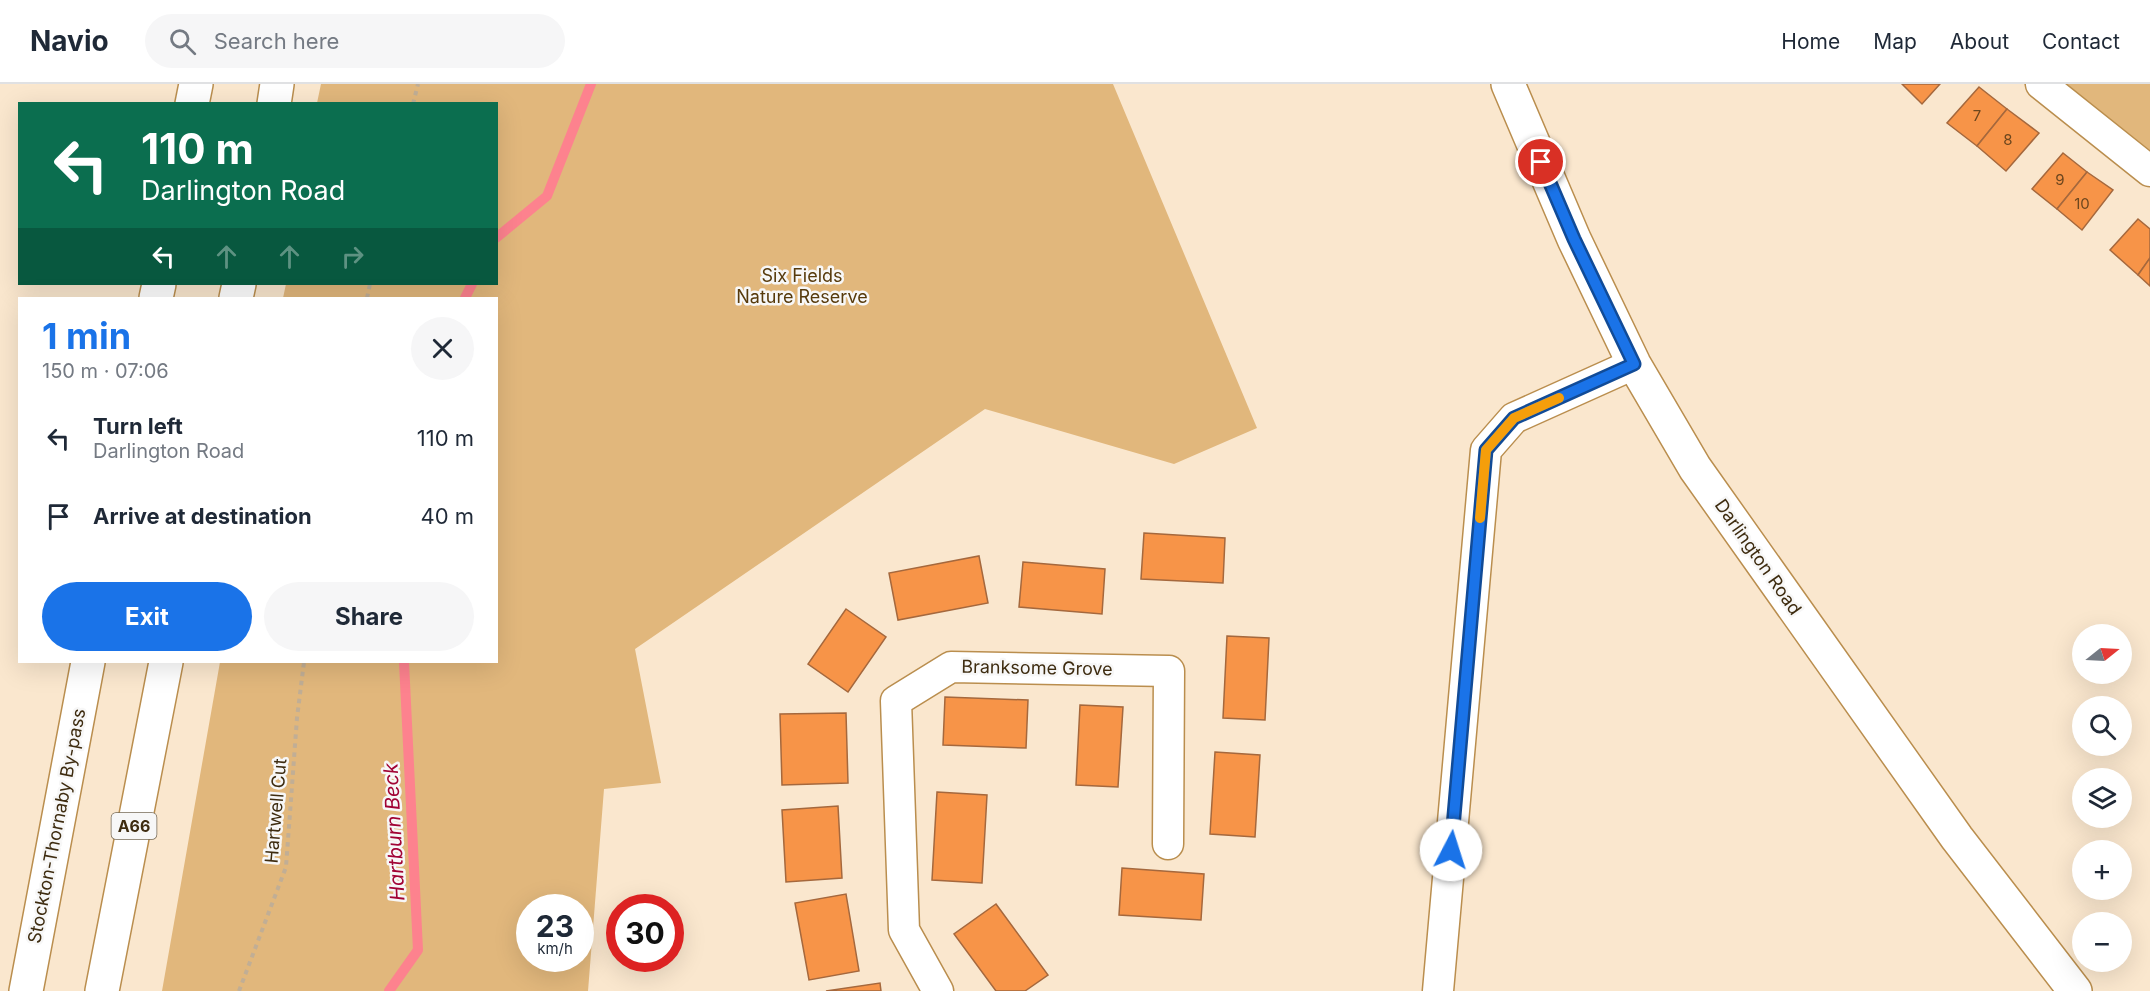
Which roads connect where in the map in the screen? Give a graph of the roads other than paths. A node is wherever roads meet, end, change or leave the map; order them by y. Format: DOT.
graph roads {
  1 [pos="196,84"];
  2 [pos="278,84"];
  3 [pos="1508,84"];
  4 [pos="2041,84"];
  5 [pos="192,102"];
  6 [pos="274,102"];
  7 [pos="2150,171"];
  8 [pos="1634,364"];
  9 [pos="88,663"];
  10 [pos="166,663"];
  11 [pos="1168,844"];
  12 [pos="26,991"];
  13 [pos="102,991"];
  14 [pos="938,991"];
  15 [pos="1438,991"];
  16 [pos="2075,991"];
  1 -- 5 [label="main road"];
  2 -- 6 [label="main road"];
  3 -- 8 [label="main road, Darlington Road"];
  4 -- 7 [label="street"];
  8 -- 15 [label="street"];
  8 -- 16 [label="main road, Darlington Road"];
  9 -- 12 [label="main road, Stockton-Thornaby By-pass"];
  10 -- 13 [label="main road, A66"];
  11 -- 14 [label="street, Branksome Grove"];
}
